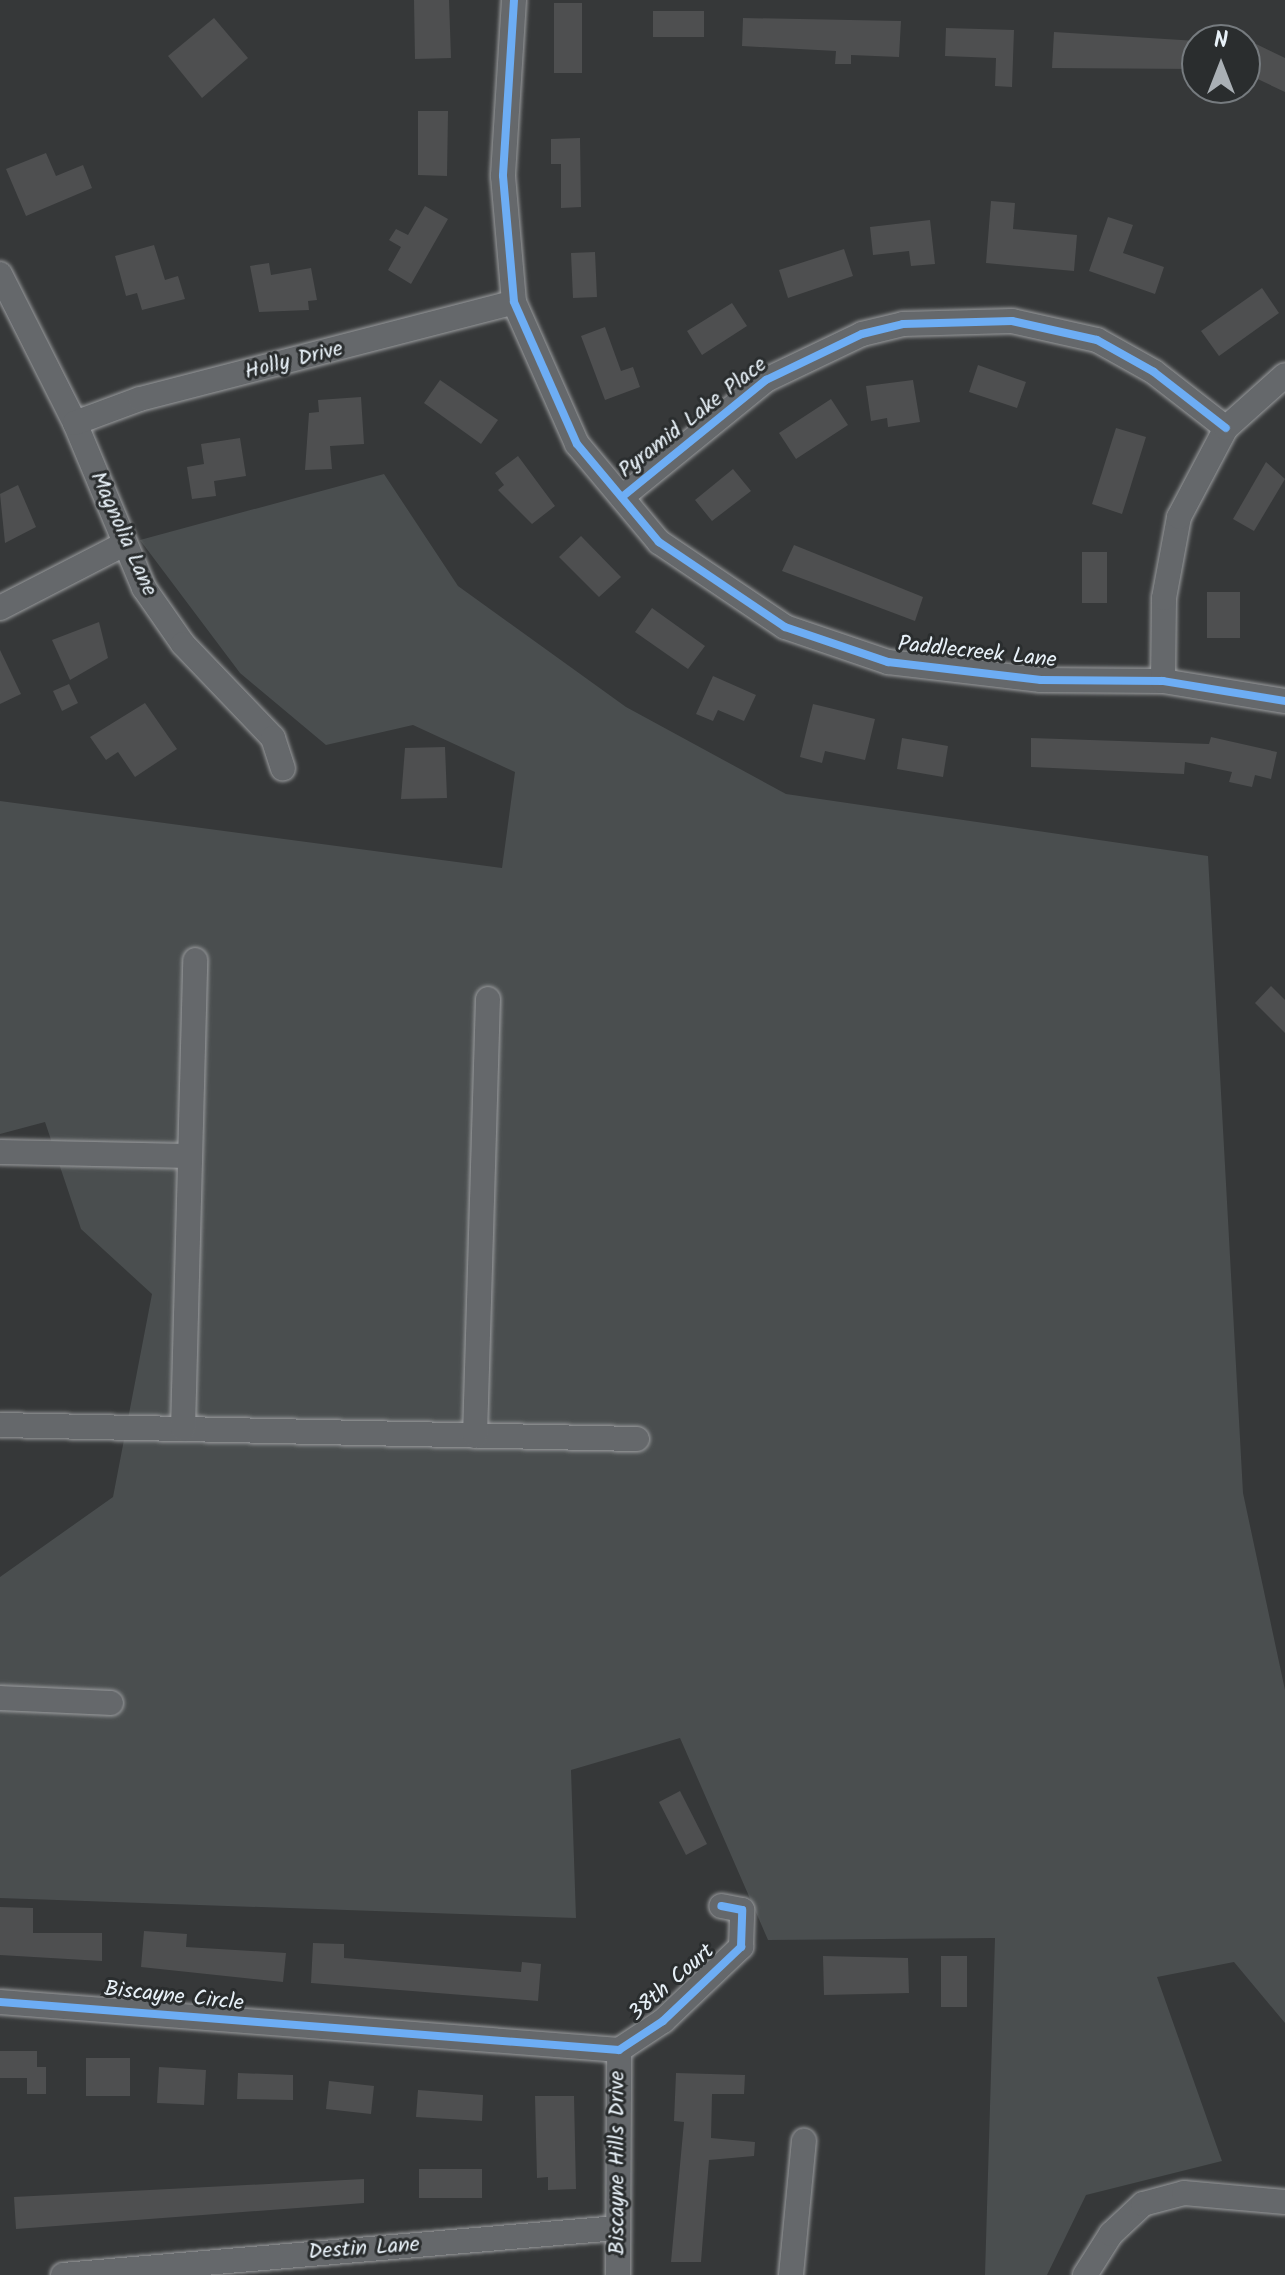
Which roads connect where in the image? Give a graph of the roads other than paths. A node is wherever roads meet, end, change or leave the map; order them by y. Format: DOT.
graph roads {
  1 [pos="514,0"];
  2 [pos="0,274"];
  3 [pos="514,302"];
  4 [pos="1285,375"];
  5 [pos="75,423"];
  6 [pos="1226,428"];
  7 [pos="622,497"];
  8 [pos="124,544"];
  9 [pos="0,608"];
  10 [pos="1163,681"];
  11 [pos="1285,701"];
  12 [pos="283,768"];
  13 [pos="195,960"];
  14 [pos="488,999"];
  15 [pos="0,1152"];
  16 [pos="189,1156"];
  17 [pos="0,1425"];
  18 [pos="183,1429"];
  19 [pos="475,1436"];
  20 [pos="637,1439"];
  21 [pos="0,1698"];
  22 [pos="111,1703"];
  23 [pos="721,1906"];
  24 [pos="0,2002"];
  25 [pos="619,2050"];
  26 [pos="804,2141"];
  27 [pos="1285,2202"];
  28 [pos="617,2228"];
  29 [pos="63,2275"];
  30 [pos="618,2275"];
  31 [pos="791,2275"];
  32 [pos="1085,2275"];
  1 -- 3 [label="street, Paddlecreek Lane"];
  2 -- 5 [label="street, Magnolia Lane"];
  3 -- 5 [label="street, Holly Drive"];
  3 -- 7 [label="street, Paddlecreek Lane"];
  4 -- 6 [label="street"];
  5 -- 8 [label="street, Magnolia Lane"];
  6 -- 7 [label="street, Pyramid Lake Place"];
  6 -- 10 [label="street"];
  7 -- 10 [label="street, Paddlecreek Lane"];
  8 -- 9 [label="street"];
  8 -- 12 [label="street, Magnolia Lane"];
  10 -- 11 [label="street, Paddlecreek Lane"];
  13 -- 16 [label="street"];
  14 -- 19 [label="street"];
  15 -- 16 [label="street"];
  16 -- 18 [label="street"];
  17 -- 18 [label="street"];
  18 -- 19 [label="street"];
  19 -- 20 [label="street"];
  21 -- 22 [label="street"];
  23 -- 25 [label="street, 38th Court"];
  24 -- 25 [label="street, Biscayne Circle"];
  25 -- 28 [label="street, Biscayne Hills Drive"];
  26 -- 31 [label="street"];
  27 -- 32 [label="street"];
  28 -- 29 [label="street, Destin Lane"];
  28 -- 30 [label="street, Biscayne Hills Drive"];
}
